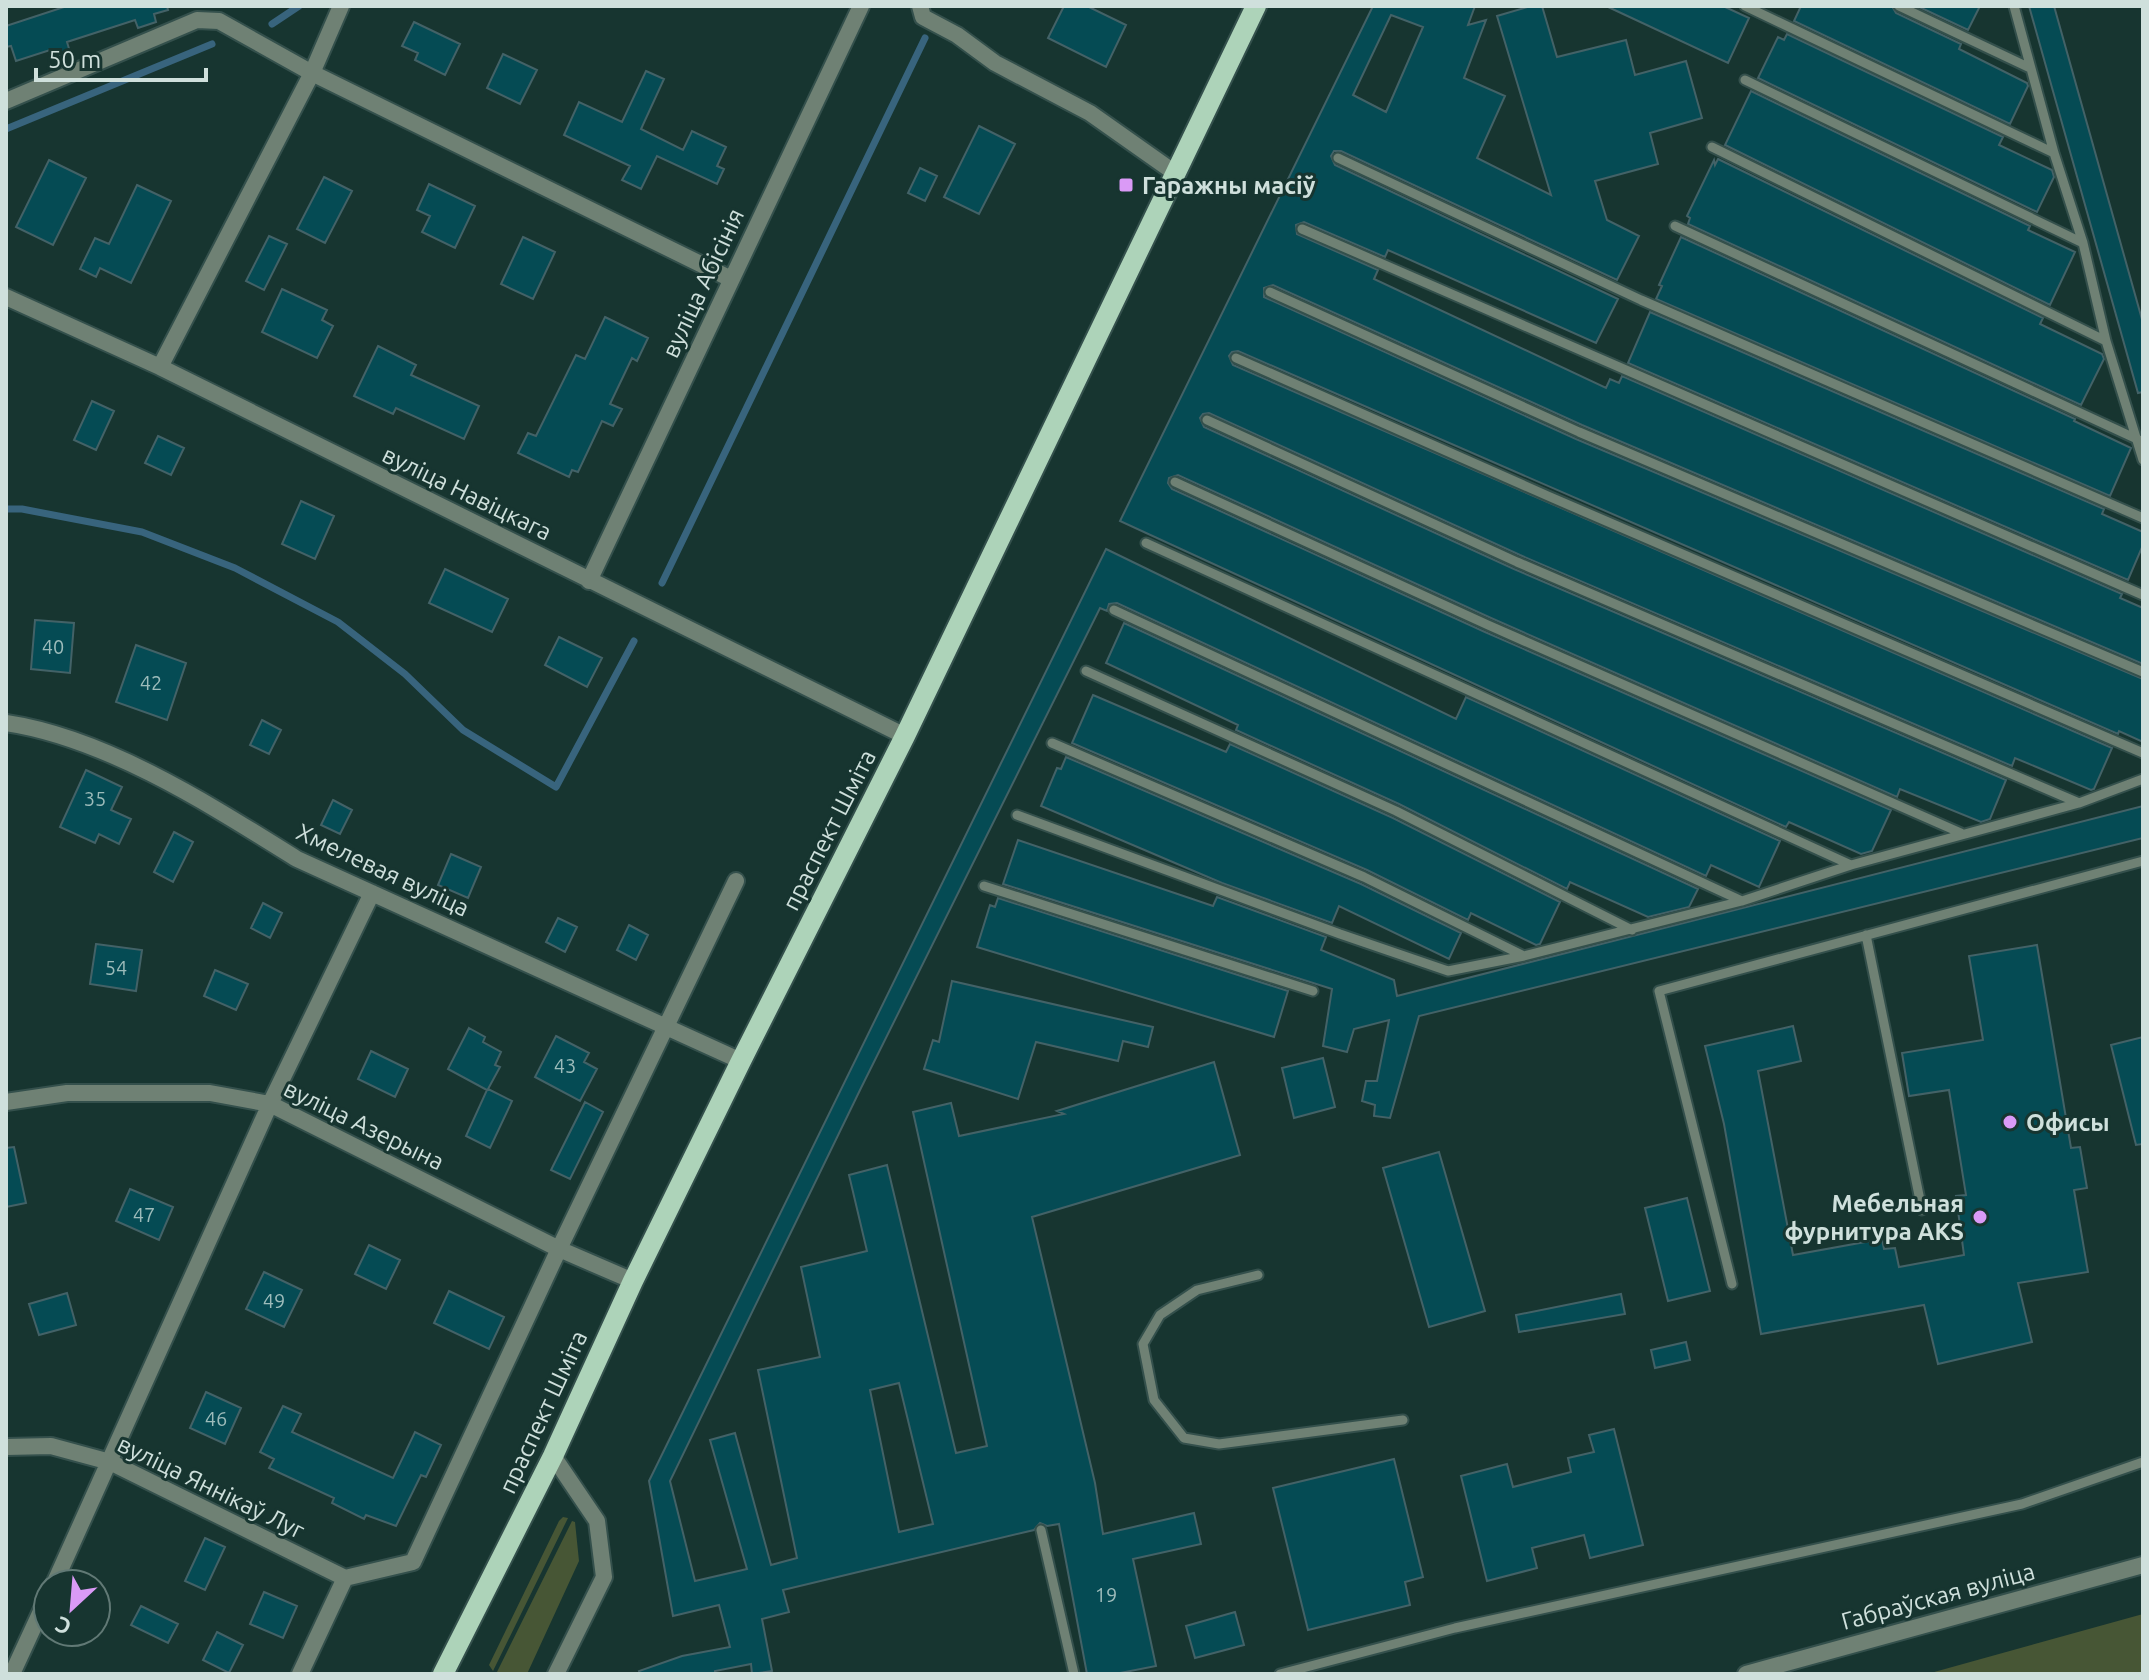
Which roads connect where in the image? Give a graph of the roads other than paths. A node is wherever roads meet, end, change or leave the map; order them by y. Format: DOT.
graph roads {
  1 [pos="341,6"];
  2 [pos="861,6"];
  3 [pos="920,6"];
  4 [pos="1256,6"];
  5 [pos="1745,6"];
  6 [pos="1899,6"];
  7 [pos="2014,6"];
  8 [pos="2030,68"];
  9 [pos="312,73"];
  10 [pos="1745,80"];
  11 [pos="6,101"];
  12 [pos="1712,147"];
  13 [pos="2054,153"];
  14 [pos="1338,158"];
  15 [pos="1175,173"];
  16 [pos="1675,226"];
  17 [pos="1302,229"];
  18 [pos="2083,243"];
  19 [pos="731,279"];
  20 [pos="1270,292"];
  21 [pos="6,297"];
  22 [pos="2106,341"];
  23 [pos="1236,358"];
  24 [pos="160,367"];
  25 [pos="1207,420"];
  26 [pos="2139,440"];
  27 [pos="2143,460"];
  28 [pos="1175,482"];
  29 [pos="2143,518"];
  30 [pos="1146,543"];
  31 [pos="589,581"];
  32 [pos="2143,595"];
  33 [pos="1114,610"];
  34 [pos="1086,671"];
  35 [pos="2143,672"];
  36 [pos="6,723"];
  37 [pos="905,736"];
  38 [pos="1052,743"];
  39 [pos="2143,753"];
  40 [pos="2143,779"];
  41 [pos="2079,803"];
  42 [pos="1017,815"];
  43 [pos="1961,833"];
  44 [pos="2143,861"];
  45 [pos="1851,865"];
  46 [pos="736,881"];
  47 [pos="984,886"];
  48 [pos="372,893"];
  49 [pos="1742,901"];
  50 [pos="1632,930"];
  51 [pos="1866,935"];
  52 [pos="1524,956"];
  53 [pos="1313,991"];
  54 [pos="665,1027"];
  55 [pos="741,1061"];
  56 [pos="6,1102"];
  57 [pos="270,1104"];
  58 [pos="1922,1210"];
  59 [pos="559,1249"];
  60 [pos="1258,1275"];
  61 [pos="633,1281"];
  62 [pos="1732,1284"];
  63 [pos="1403,1420"];
  64 [pos="6,1447"];
  65 [pos="553,1456"];
  66 [pos="110,1462"];
  67 [pos="2143,1462"];
  68 [pos="1041,1530"];
  69 [pos="2143,1565"];
  70 [pos="61,1568"];
  71 [pos="345,1578"];
  72 [pos="32,1631"];
  73 [pos="12,1674"];
  74 [pos="300,1674"];
  75 [pos="443,1674"];
  76 [pos="556,1674"];
  77 [pos="1074,1674"];
  78 [pos="1280,1674"];
  79 [pos="1746,1674"];
  1 -- 9 [label="street"];
  2 -- 19 [label="street, вуліца Абісінія"];
  3 -- 15 [label="street"];
  4 -- 15 [label="main road, праспект Шміта"];
  5 -- 13 [label="lane"];
  6 -- 8 [label="lane"];
  7 -- 8 [label="lane"];
  8 -- 13 [label="lane"];
  9 -- 11 [label="street"];
  9 -- 19 [label="street"];
  9 -- 24 [label="street"];
  10 -- 18 [label="lane"];
  12 -- 22 [label="lane"];
  13 -- 18 [label="lane"];
  14 -- 29 [label="lane"];
  15 -- 37 [label="main road, праспект Шміта"];
  16 -- 26 [label="lane"];
  17 -- 32 [label="lane"];
  18 -- 22 [label="lane"];
  19 -- 31 [label="street, вуліца Абісінія"];
  20 -- 35 [label="lane"];
  21 -- 24 [label="street, вуліца Навіцкага"];
  22 -- 26 [label="lane"];
  23 -- 39 [label="lane"];
  24 -- 31 [label="street, вуліца Навіцкага"];
  25 -- 41 [label="lane"];
  26 -- 27 [label="lane"];
  28 -- 43 [label="lane"];
  30 -- 45 [label="lane"];
  31 -- 37 [label="street, вуліца Навіцкага"];
  33 -- 49 [label="lane"];
  34 -- 50 [label="lane"];
  36 -- 48 [label="street, Хмелевая вуліца"];
  37 -- 55 [label="main road, праспект Шміта"];
  38 -- 52 [label="lane"];
  40 -- 41 [label="lane"];
  41 -- 43 [label="lane"];
  42 -- 52 [label="lane"];
  43 -- 45 [label="lane"];
  44 -- 51 [label="lane"];
  45 -- 49 [label="lane"];
  46 -- 54 [label="street"];
  47 -- 53 [label="lane"];
  48 -- 54 [label="street, Хмелевая вуліца"];
  48 -- 57 [label="street"];
  49 -- 50 [label="lane"];
  50 -- 52 [label="lane"];
  51 -- 58 [label="lane"];
  51 -- 62 [label="lane"];
  54 -- 55 [label="street, Хмелевая вуліца"];
  54 -- 59 [label="street"];
  55 -- 61 [label="main road, праспект Шміта"];
  56 -- 57 [label="street, вуліца Азерына"];
  57 -- 59 [label="street, вуліца Азерына"];
  57 -- 66 [label="street"];
  59 -- 61 [label="street, вуліца Азерына"];
  59 -- 71 [label="street"];
  60 -- 63 [label="lane"];
  61 -- 65 [label="main road, праспект Шміта"];
  64 -- 66 [label="street, вуліца Яннікаў Луг"];
  65 -- 75 [label="main road, праспект Шміта"];
  65 -- 76 [label="street"];
  66 -- 70 [label="street"];
  66 -- 71 [label="street, вуліца Яннікаў Луг"];
  67 -- 78 [label="lane"];
  68 -- 77 [label="lane"];
  69 -- 79 [label="street, Габраўская вуліца"];
  71 -- 74 [label="street"];
  72 -- 73 [label="street"];
}
